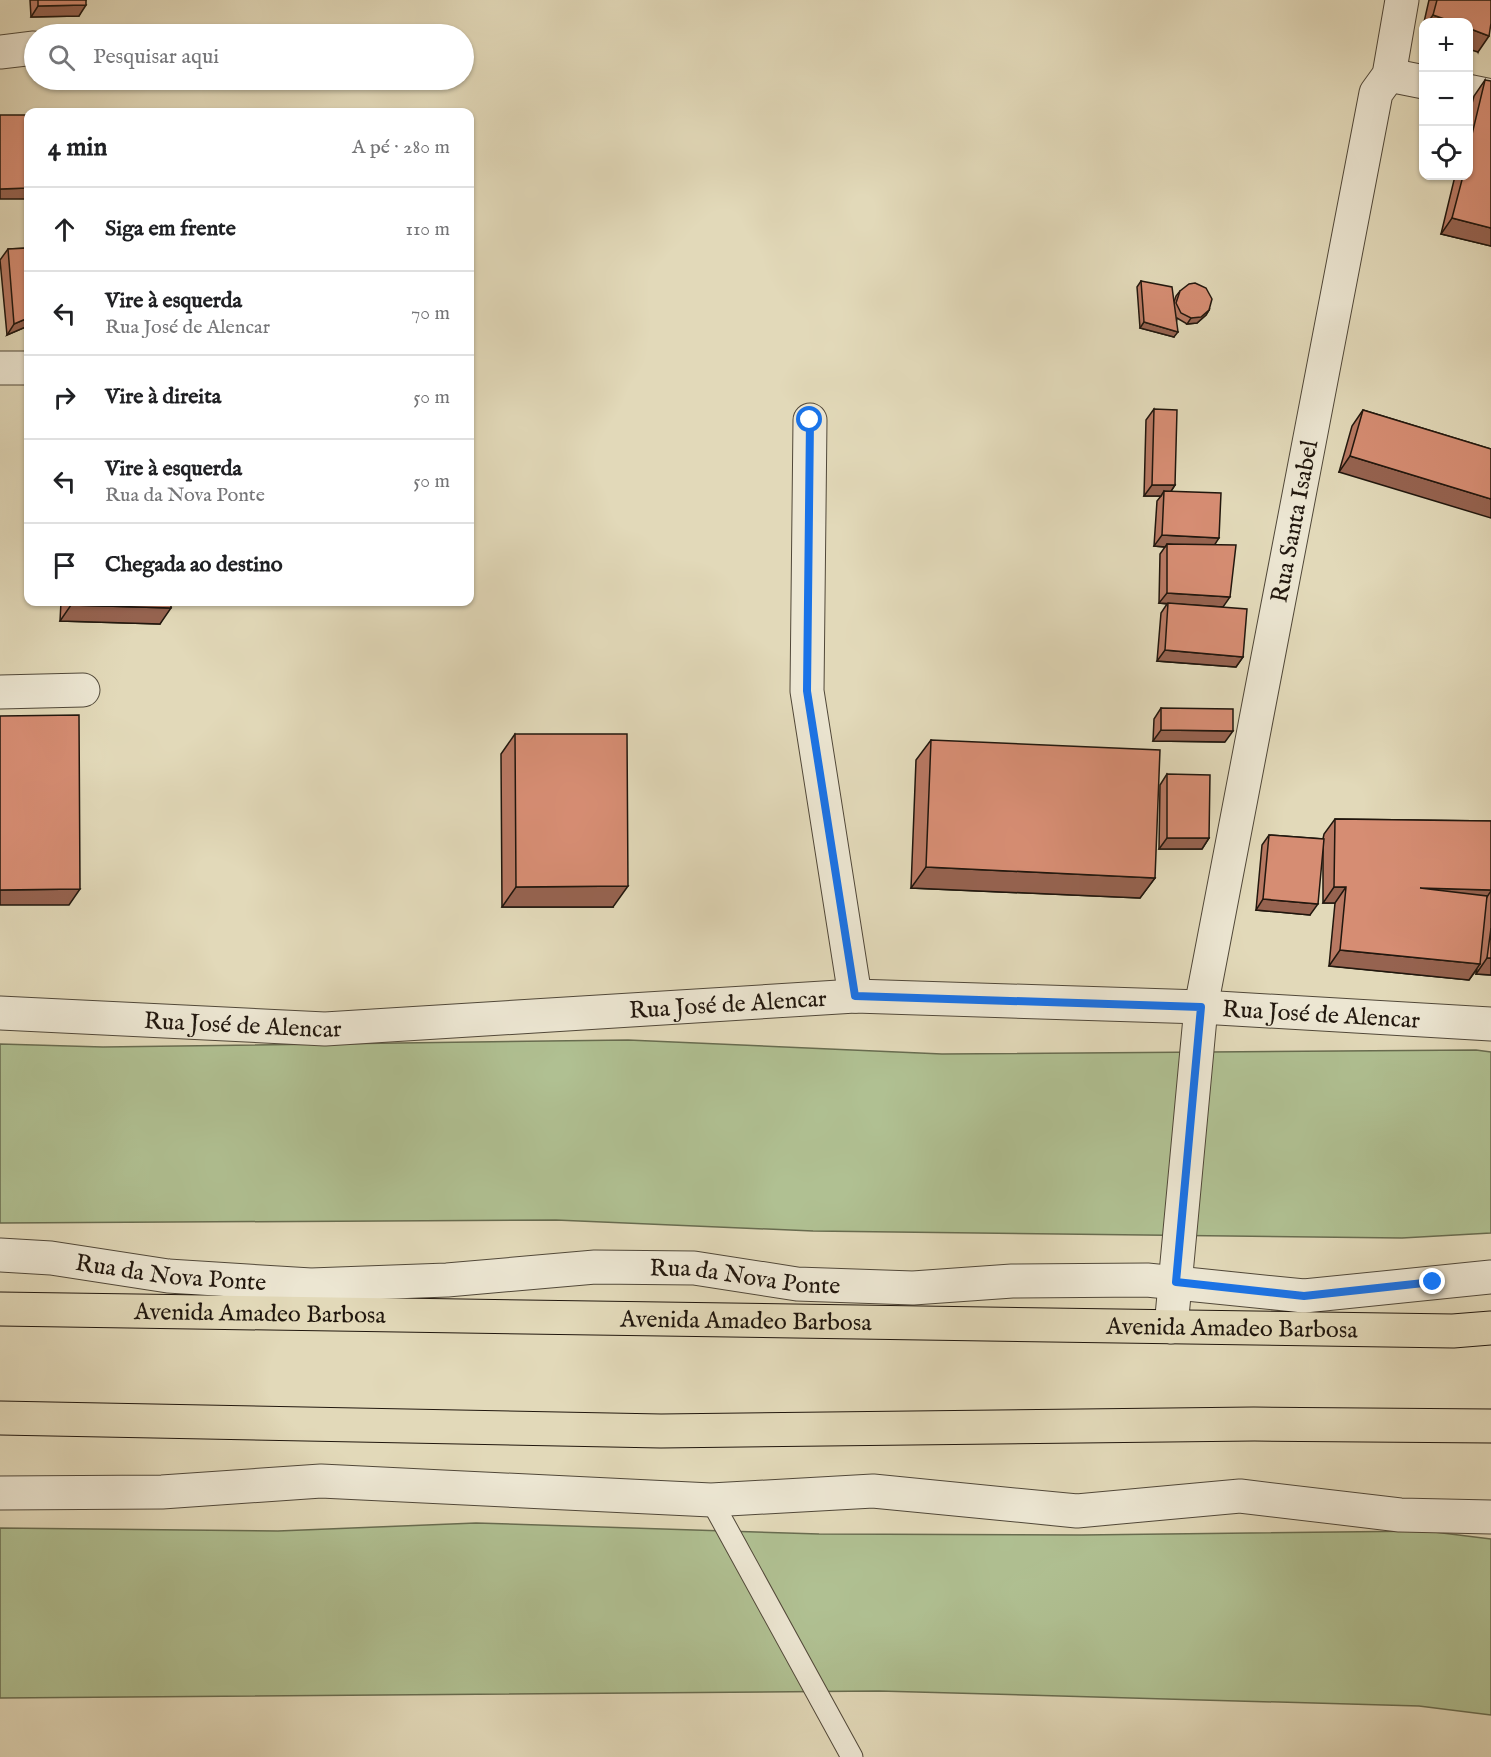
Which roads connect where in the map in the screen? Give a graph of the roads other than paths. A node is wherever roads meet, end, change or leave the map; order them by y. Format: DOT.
graph roads {
  1 [pos="1402,0"];
  2 [pos="24,49"];
  3 [pos="0,52"];
  4 [pos="1389,75"];
  5 [pos="1419,81"];
  6 [pos="1473,92"];
  7 [pos="1491,96"];
  8 [pos="0,368"];
  9 [pos="24,368"];
  10 [pos="810,420"];
  11 [pos="83,690"];
  12 [pos="0,692"];
  13 [pos="855,996"];
  14 [pos="1201,1007"];
  15 [pos="0,1013"];
  16 [pos="1491,1024"];
  17 [pos="0,1255"];
  18 [pos="1491,1277"];
  19 [pos="1176,1282"];
  20 [pos="0,1309"];
  21 [pos="1171,1327"];
  22 [pos="1491,1328"];
  23 [pos="0,1418"];
  24 [pos="1491,1426"];
  25 [pos="0,1493"];
  26 [pos="711,1500"];
  27 [pos="1491,1516"];
  28 [pos="852,1757"];
  1 -- 4 [label="street, Rua Santa Isabel"];
  2 -- 3 [label="street"];
  4 -- 5 [label="street"];
  4 -- 14 [label="street, Rua Santa Isabel"];
  6 -- 7 [label="street"];
  8 -- 9 [label="street"];
  10 -- 13 [label="street"];
  11 -- 12 [label="street"];
  13 -- 14 [label="street, Rua José de Alencar"];
  13 -- 15 [label="street, Rua José de Alencar"];
  14 -- 16 [label="street, Rua José de Alencar"];
  14 -- 19 [label="street, Rua Santa Isabel"];
  17 -- 19 [label="street, Rua da Nova Ponte"];
  18 -- 19 [label="street, Rua da Nova Ponte"];
  19 -- 21 [label="street, Rua Santa Isabel"];
  20 -- 21 [label="main road, Avenida Amadeo Barbosa"];
  21 -- 22 [label="main road, Avenida Amadeo Barbosa"];
  23 -- 24 [label="main road"];
  25 -- 26 [label="street"];
  26 -- 27 [label="street"];
  26 -- 28 [label="lane"];
}
